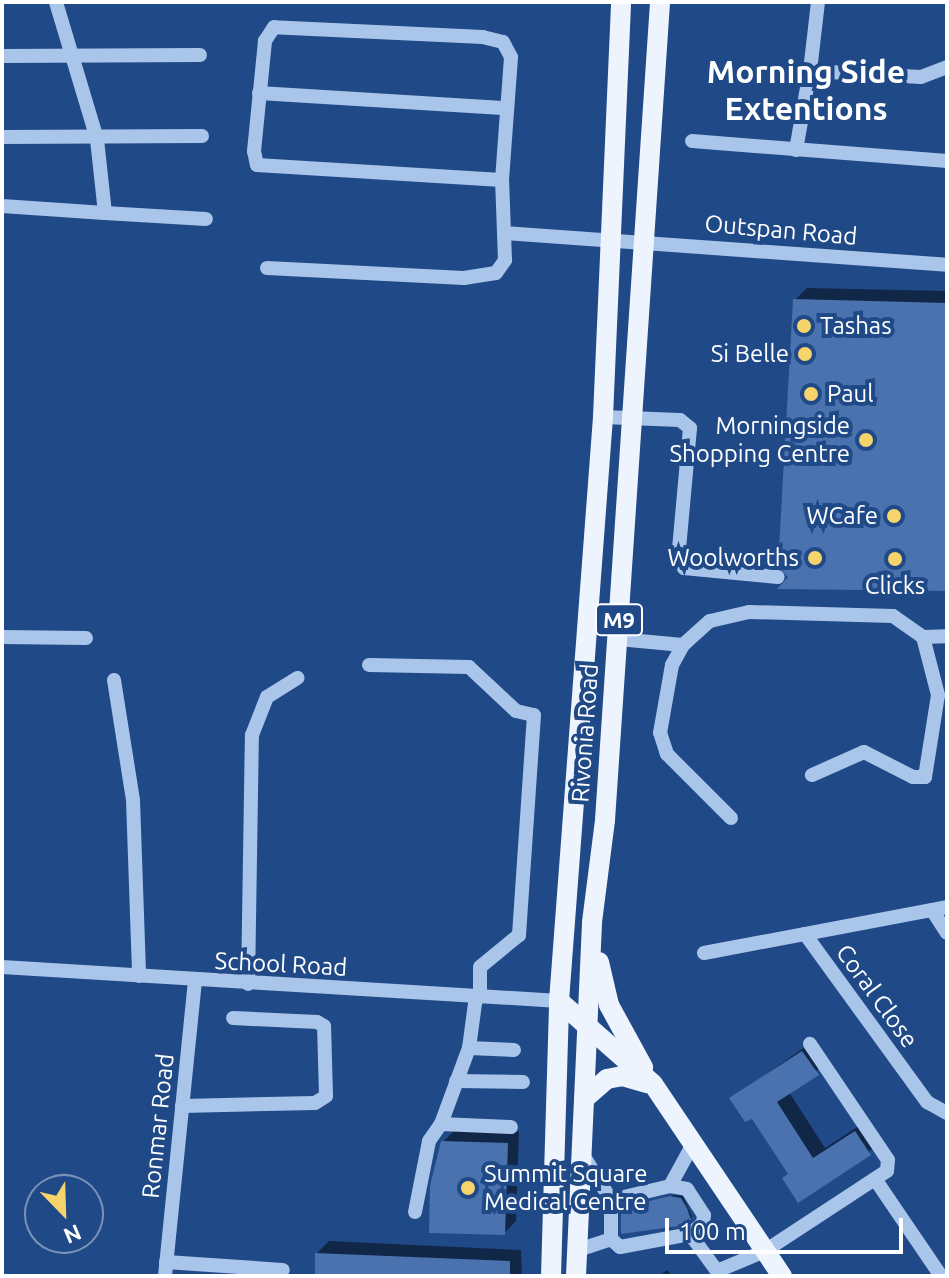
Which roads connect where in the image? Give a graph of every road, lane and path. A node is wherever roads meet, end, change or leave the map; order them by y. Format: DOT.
graph roads {
  1 [pos="56,2"];
  2 [pos="621,2"];
  3 [pos="660,2"];
  4 [pos="818,2"];
  5 [pos="72,53"];
  6 [pos="200,55"];
  7 [pos="2,56"];
  8 [pos="947,67"];
  9 [pos="810,71"];
  10 [pos="259,93"];
  11 [pos="507,108"];
  12 [pos="202,136"];
  13 [pos="2,137"];
  14 [pos="97,139"];
  15 [pos="692,141"];
  16 [pos="796,150"];
  17 [pos="947,161"];
  18 [pos="502,180"];
  19 [pos="2,206"];
  20 [pos="105,213"];
  21 [pos="206,219"];
  22 [pos="504,233"];
  23 [pos="612,240"];
  24 [pos="647,241"];
  25 [pos="947,265"];
  26 [pos="267,268"];
  27 [pos="603,417"];
  28 [pos="633,419"];
  29 [pos="778,577"];
  30 [pos="947,636"];
  31 [pos="2,637"];
  32 [pos="923,637"];
  33 [pos="86,638"];
  34 [pos="618,639"];
  35 [pos="683,645"];
  36 [pos="369,665"];
  37 [pos="297,678"];
  38 [pos="114,680"];
  39 [pos="812,775"];
  40 [pos="731,818"];
  41 [pos="947,907"];
  42 [pos="932,910"];
  43 [pos="592,922"];
  44 [pos="947,933"];
  45 [pos="805,934"];
  46 [pos="704,953"];
  47 [pos="2,967"];
  48 [pos="139,976"];
  49 [pos="195,981"];
  50 [pos="248,984"];
  51 [pos="478,996"];
  52 [pos="559,1001"];
  53 [pos="233,1018"];
  54 [pos="589,1028"];
  55 [pos="810,1044"];
  56 [pos="469,1048"];
  57 [pos="514,1050"];
  58 [pos="456,1081"];
  59 [pos="523,1082"];
  60 [pos="654,1085"];
  61 [pos="584,1099"];
  62 [pos="182,1106"];
  63 [pos="947,1113"];
  64 [pos="441,1124"];
  65 [pos="511,1127"];
  66 [pos="693,1144"];
  67 [pos="585,1158"];
  68 [pos="875,1179"];
  69 [pos="670,1186"];
  70 [pos="611,1200"];
  71 [pos="415,1212"];
  72 [pos="690,1234"];
  73 [pos="611,1239"];
  74 [pos="578,1250"];
  75 [pos="765,1251"];
  76 [pos="166,1269"];
  77 [pos="283,1270"];
  78 [pos="551,1276"];
  79 [pos="576,1276"];
  80 [pos="782,1276"];
  81 [pos="941,1276"];
  1 -- 5 [label="street"];
  2 -- 23 [label="main road, Rivonia Road / M9"];
  3 -- 24 [label="main road, Rivonia Road / M9"];
  4 -- 9 [label="street"];
  5 -- 6 [label="street"];
  5 -- 7 [label="street"];
  5 -- 14 [label="street"];
  8 -- 9 [label="street"];
  9 -- 16 [label="street"];
  10 -- 11 [label="street"];
  10 -- 11 [label="street"];
  10 -- 18 [label="street"];
  11 -- 18 [label="street"];
  12 -- 14 [label="street"];
  13 -- 14 [label="street"];
  14 -- 20 [label="street"];
  15 -- 16 [label="street"];
  16 -- 17 [label="street"];
  18 -- 22 [label="street"];
  19 -- 20 [label="street"];
  20 -- 21 [label="street"];
  22 -- 23 [label="street, Outspan Road"];
  22 -- 26 [label="street"];
  23 -- 24 [label="street, Outspan Road"];
  23 -- 27 [label="main road, Rivonia Road / M9"];
  24 -- 25 [label="street, Outspan Road"];
  24 -- 28 [label="main road, Rivonia Road / M9"];
  27 -- 28 [label="street"];
  27 -- 52 [label="main road, Rivonia Road / M9"];
  28 -- 29 [label="street"];
  28 -- 34 [label="main road, Rivonia Road / M9"];
  30 -- 32 [label="street"];
  31 -- 33 [label="street"];
  32 -- 35 [label="street"];
  32 -- 39 [label="street"];
  34 -- 35 [label="street"];
  34 -- 43 [label="main road, Rivonia Road / M9"];
  35 -- 40 [label="street"];
  36 -- 51 [label="street"];
  37 -- 50 [label="street"];
  38 -- 48 [label="street"];
  41 -- 42 [label="street"];
  42 -- 44 [label="street"];
  42 -- 45 [label="street"];
  43 -- 54 [label="main road, Rivonia Road / M9"];
  43 -- 60 [label="main road"];
  45 -- 46 [label="street"];
  45 -- 63 [label="street, Coral Close"];
  47 -- 48 [label="street, School Road"];
  48 -- 49 [label="street, School Road"];
  49 -- 50 [label="street, School Road"];
  49 -- 62 [label="street, Ronmar Road"];
  50 -- 51 [label="street, School Road"];
  51 -- 52 [label="street, School Road"];
  51 -- 56 [label="street"];
  52 -- 54 [label="main road"];
  52 -- 78 [label="main road, Rivonia Road / M9"];
  53 -- 62 [label="street"];
  54 -- 60 [label="main road"];
  54 -- 61 [label="main road, Rivonia Road / M9"];
  55 -- 68 [label="street"];
  56 -- 57 [label="street"];
  56 -- 58 [label="street"];
  58 -- 59 [label="street"];
  58 -- 64 [label="street"];
  60 -- 61 [label="main road"];
  60 -- 66 [label="main road"];
  61 -- 67 [label="main road, Rivonia Road / M9"];
  62 -- 76 [label="street, Ronmar Road"];
  64 -- 65 [label="street"];
  64 -- 71 [label="street"];
  66 -- 69 [label="street"];
  66 -- 75 [label="main road"];
  67 -- 70 [label="street"];
  67 -- 74 [label="main road, Rivonia Road / M9"];
  68 -- 75 [label="street"];
  68 -- 81 [label="street"];
  69 -- 70 [label="street"];
  69 -- 72 [label="street"];
  70 -- 73 [label="street"];
  72 -- 73 [label="street"];
  72 -- 75 [label="street"];
  73 -- 74 [label="street"];
  74 -- 79 [label="main road, Rivonia Road / M9"];
  75 -- 80 [label="main road"];
  76 -- 77 [label="street"];
}
